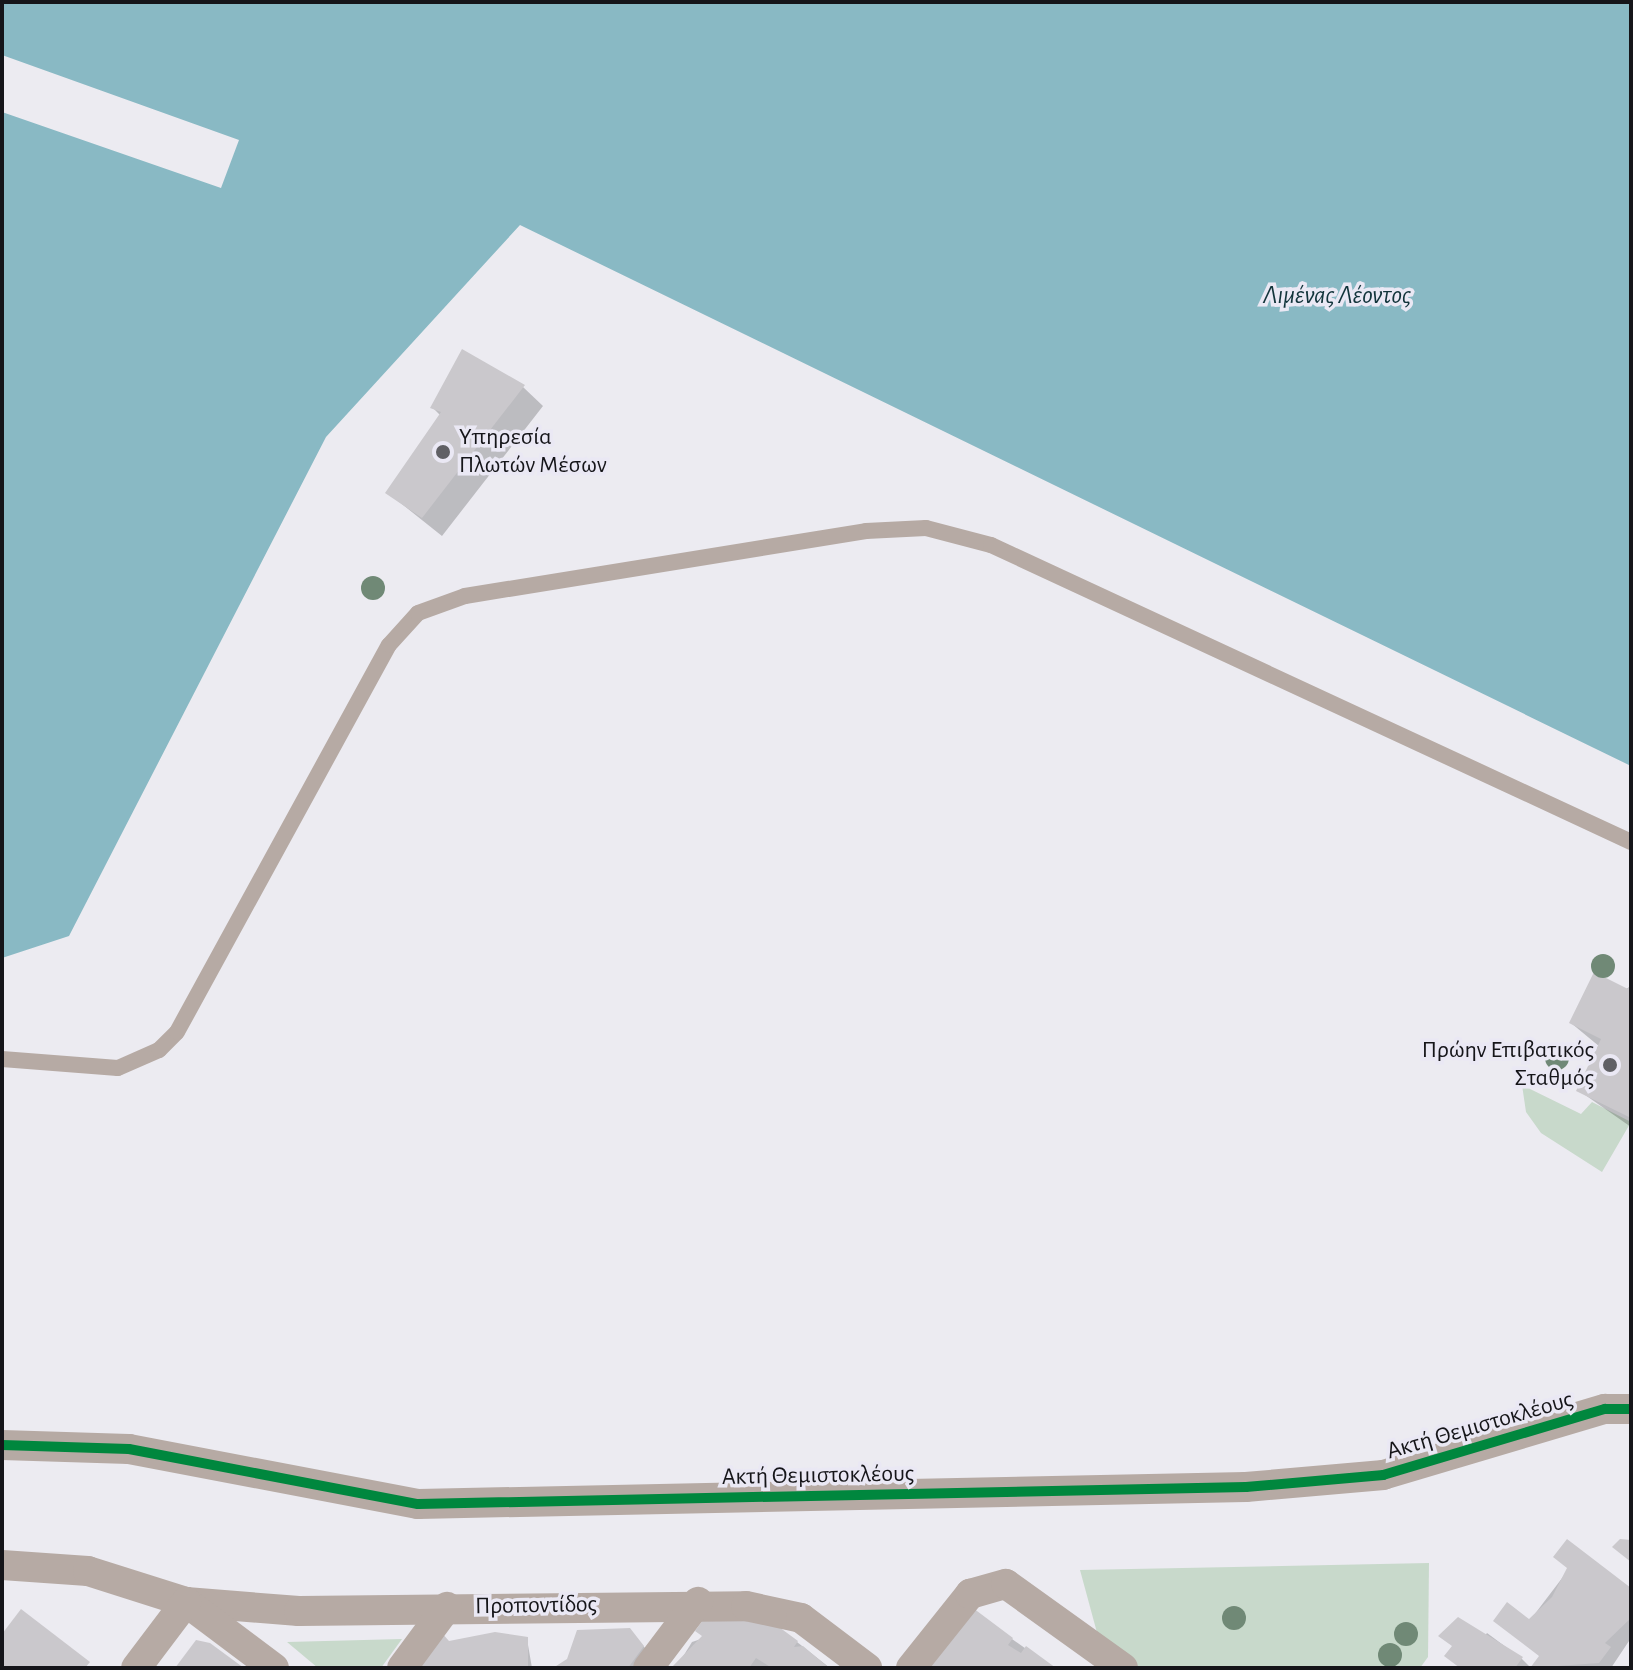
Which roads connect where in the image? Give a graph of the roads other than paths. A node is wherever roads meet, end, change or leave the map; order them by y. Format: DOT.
graph roads {
  1 [pos="1631,842"];
  2 [pos="2,1059"];
  3 [pos="1631,1409"];
  4 [pos="2,1445"];
  5 [pos="2,1565"];
  6 [pos="186,1602"];
  7 [pos="698,1602"];
  8 [pos="447,1607"];
  9 [pos="136,1668"];
  10 [pos="274,1668"];
  11 [pos="402,1668"];
  12 [pos="648,1668"];
  13 [pos="867,1668"];
  14 [pos="911,1668"];
  15 [pos="1123,1668"];
  1 -- 2 [label="lane"];
  3 -- 4 [label="street, Ακτή Θεμιστοκλέους"];
  5 -- 6 [label="street"];
  6 -- 8 [label="street, Προποντίδος"];
  6 -- 9 [label="street"];
  6 -- 10 [label="street"];
  7 -- 8 [label="street, Προποντίδος"];
  7 -- 12 [label="street"];
  7 -- 13 [label="street, Προποντίδος"];
  8 -- 11 [label="street"];
  14 -- 15 [label="street"];
}
